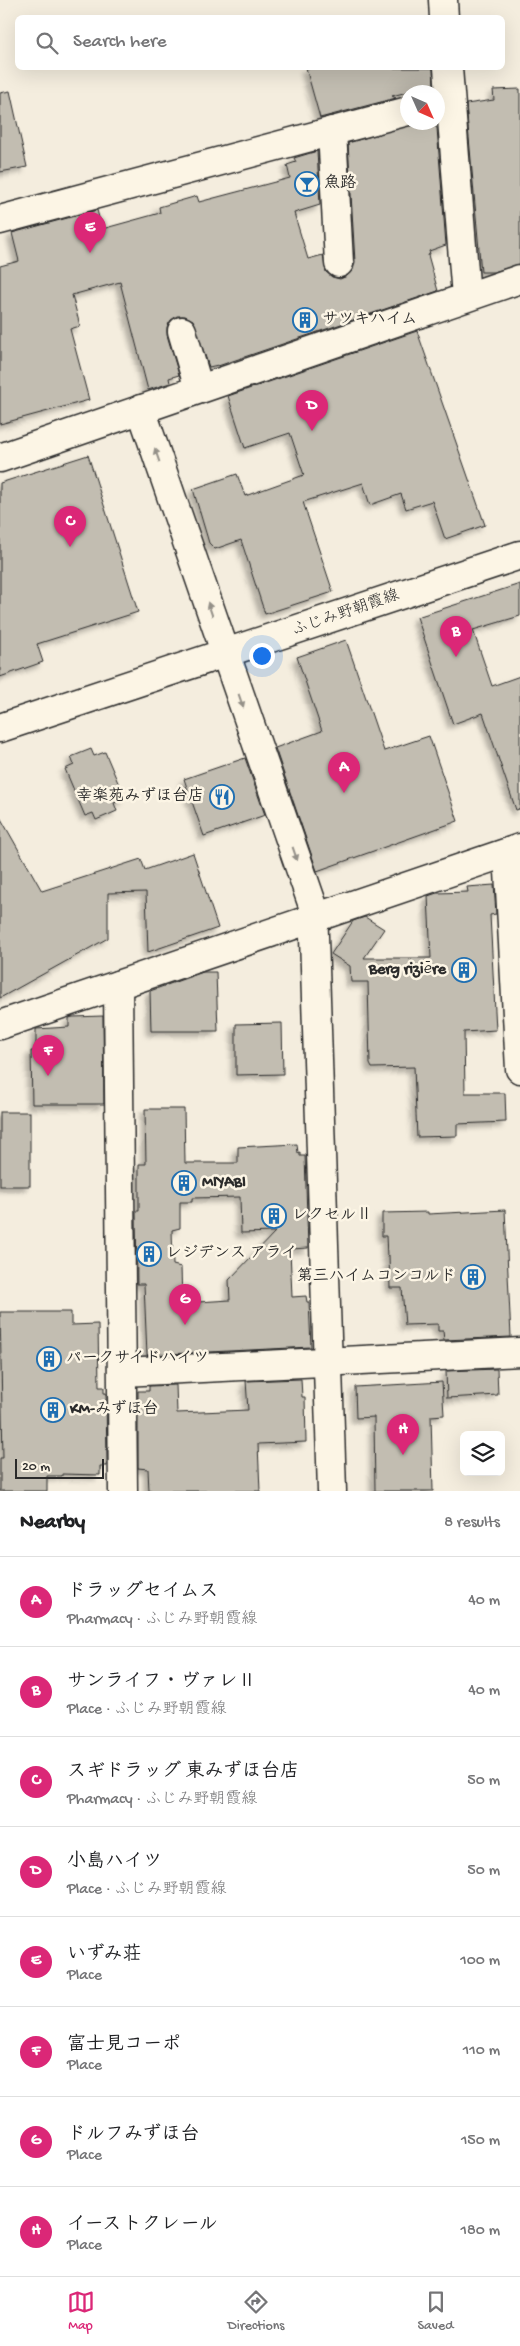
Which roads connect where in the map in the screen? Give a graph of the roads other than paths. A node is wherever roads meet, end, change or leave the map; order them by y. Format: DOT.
graph roads {
  1 [pos="443,0"];
  2 [pos="444,15"];
  3 [pos="448,70"];
  4 [pos="445,93"];
  5 [pos="445,110"];
  6 [pos="400,113"];
  7 [pos="332,131"];
  8 [pos="0,220"];
  9 [pos="338,263"];
  10 [pos="520,279"];
  11 [pos="466,297"];
  12 [pos="182,330"];
  13 [pos="199,389"];
  14 [pos="141,409"];
  15 [pos="0,458"];
  16 [pos="520,555"];
  17 [pos="225,655"];
  18 [pos="0,728"];
  19 [pos="514,850"];
  20 [pos="313,920"];
  21 [pos="118,985"];
  22 [pos="0,1025"];
  23 [pos="520,1069"];
  24 [pos="520,1352"];
  25 [pos="328,1362"];
  26 [pos="123,1372"];
  27 [pos="123,1491"];
  28 [pos="332,1491"];
  1 -- 2 [label="street"];
  3 -- 4 [label="street"];
  5 -- 11 [label="street"];
  6 -- 7 [label="street"];
  7 -- 8 [label="street"];
  7 -- 9 [label="street"];
  10 -- 11 [label="street"];
  11 -- 13 [label="street"];
  12 -- 13 [label="street"];
  13 -- 14 [label="street"];
  14 -- 15 [label="street"];
  17 -- 14 [label="street, one-way"];
  16 -- 17 [label="street, ふじみ野朝霞線"];
  17 -- 18 [label="street, ふじみ野朝霞線"];
  17 -- 20 [label="street, one-way"];
  19 -- 20 [label="street"];
  19 -- 23 [label="street"];
  20 -- 21 [label="street"];
  20 -- 25 [label="street"];
  21 -- 22 [label="street"];
  21 -- 26 [label="street"];
  24 -- 25 [label="street"];
  25 -- 26 [label="street"];
  25 -- 28 [label="street"];
  26 -- 27 [label="street"];
}
